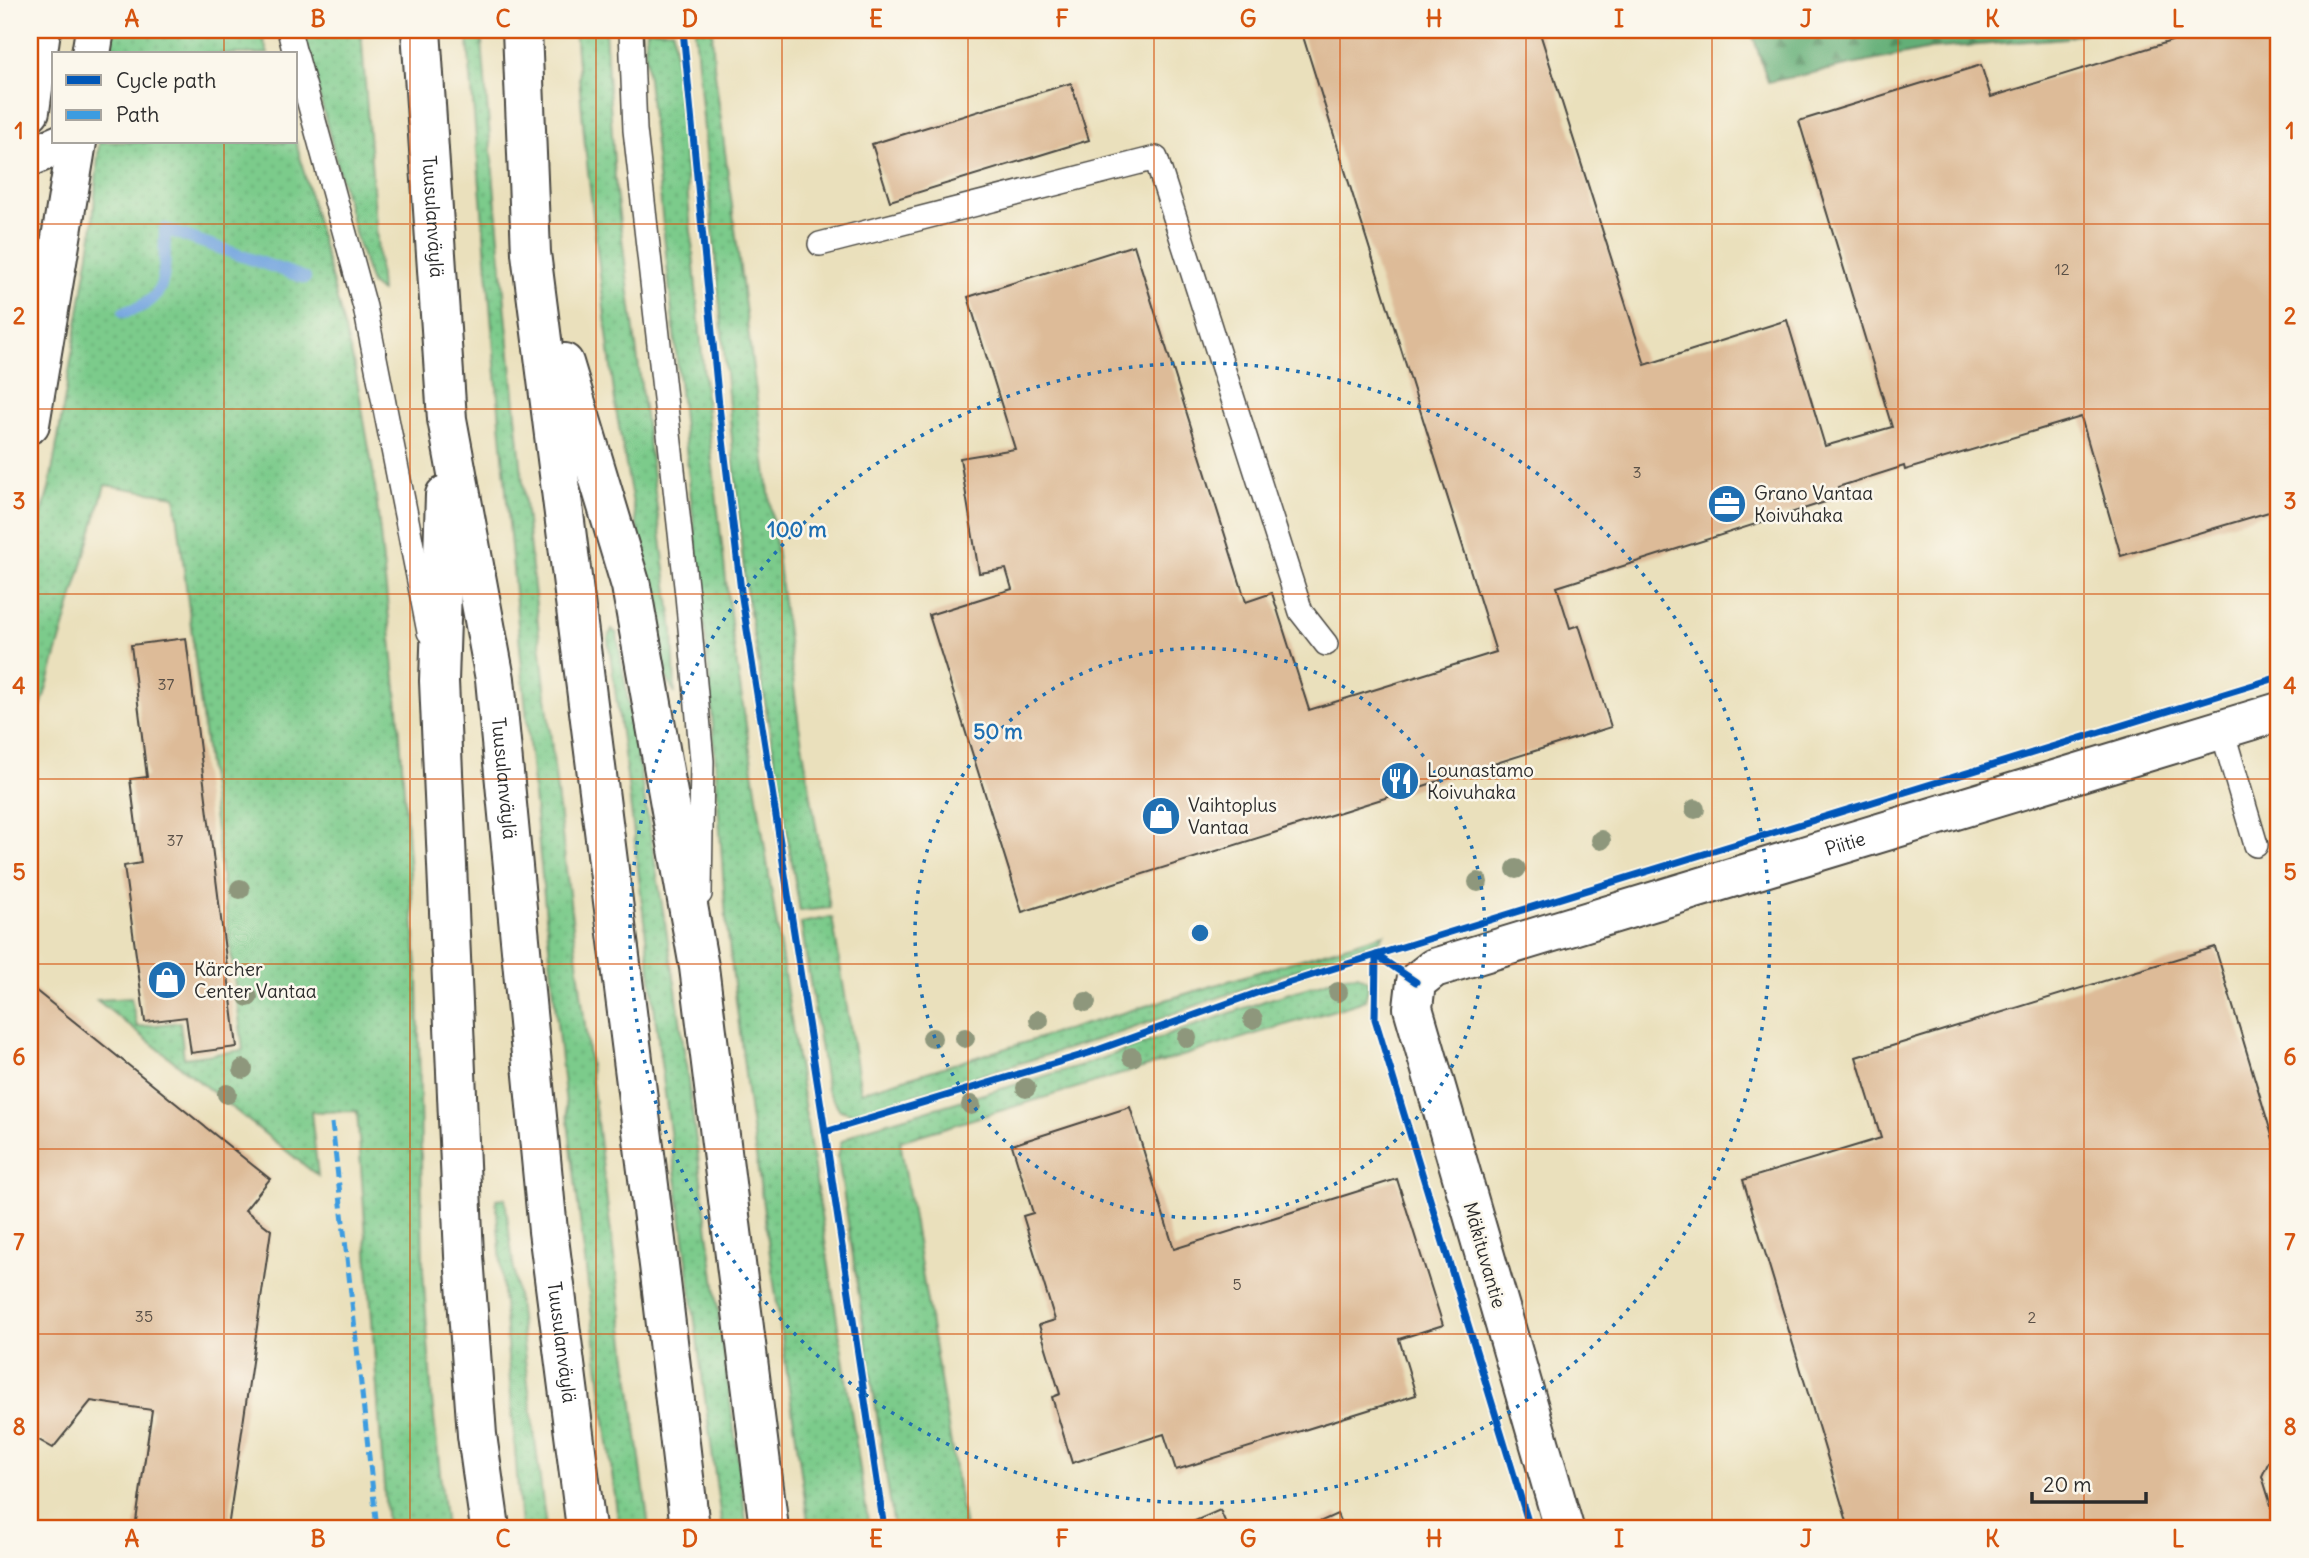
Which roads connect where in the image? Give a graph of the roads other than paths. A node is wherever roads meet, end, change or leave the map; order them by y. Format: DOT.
graph roads {
  1 [pos="41,30"];
  2 [pos="95,30"];
  3 [pos="289,30"];
  4 [pos="421,30"];
  5 [pos="522,30"];
  6 [pos="631,30"];
  7 [pos="91,52"];
  8 [pos="295,52"];
  9 [pos="298,62"];
  10 [pos="36,107"];
  11 [pos="60,144"];
  12 [pos="77,144"];
  13 [pos="30,157"];
  14 [pos="820,244"];
  15 [pos="531,253"];
  16 [pos="447,419"];
  17 [pos="30,424"];
  18 [pos="1326,644"];
  19 [pos="439,681"];
  20 [pos="2279,712"];
  21 [pos="2222,730"];
  22 [pos="2256,845"];
  23 [pos="699,967"];
  24 [pos="1416,982"];
  25 [pos="748,1370"];
  26 [pos="490,1528"];
  27 [pos="586,1528"];
  28 [pos="690,1528"];
  29 [pos="769,1528"];
  30 [pos="780,1528"];
  31 [pos="1564,1528"];
  1 -- 10 [label="main road"];
  2 -- 7 [label="main road"];
  3 -- 8 [label="lane"];
  4 -- 16 [label="main road, Tuusulanväylä"];
  5 -- 15 [label="main road"];
  6 -- 23 [label="lane"];
  9 -- 19 [label="lane"];
  11 -- 13 [label="main road"];
  12 -- 17 [label="main road"];
  14 -- 18 [label="lane"];
  15 -- 23 [label="main road"];
  15 -- 28 [label="main road"];
  16 -- 19 [label="main road"];
  16 -- 27 [label="main road, Tuusulanväylä"];
  19 -- 26 [label="main road"];
  20 -- 21 [label="main road, Piitie"];
  21 -- 22 [label="lane"];
  21 -- 24 [label="main road, Piitie"];
  23 -- 25 [label="main road"];
  24 -- 31 [label="main road, Mäkituvantie"];
  25 -- 29 [label="main road"];
  25 -- 30 [label="main road"];
}
